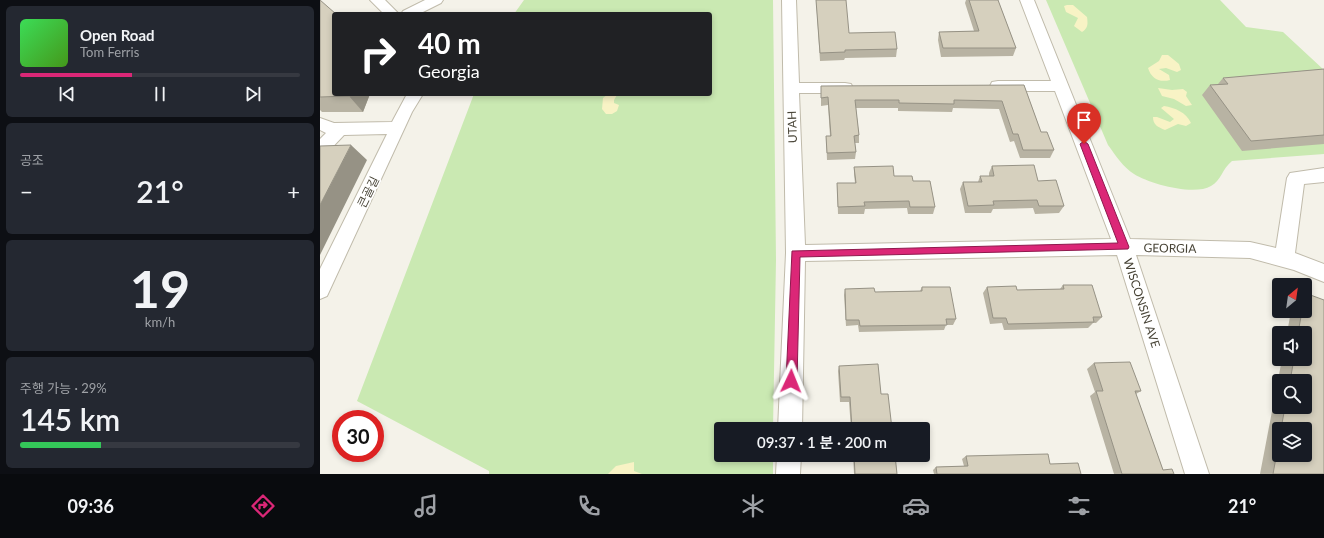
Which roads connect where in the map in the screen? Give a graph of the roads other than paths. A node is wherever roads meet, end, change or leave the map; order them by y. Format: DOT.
graph roads {
  1 [pos="377,0"];
  2 [pos="436,0"];
  3 [pos="789,0"];
  4 [pos="1027,0"];
  5 [pos="390,12"];
  6 [pos="412,12"];
  7 [pos="1061,86"];
  8 [pos="982,87"];
  9 [pos="791,88"];
  10 [pos="862,88"];
  11 [pos="414,96"];
  12 [pos="320,124"];
  13 [pos="397,128"];
  14 [pos="340,129"];
  15 [pos="320,149"];
  16 [pos="1324,175"];
  17 [pos="1124,247"];
  18 [pos="796,253"];
  19 [pos="1284,259"];
  20 [pos="1324,273"];
  21 [pos="320,290"];
  22 [pos="790,422"];
  23 [pos="789,462"];
  24 [pos="788,474"];
  25 [pos="1197,474"];
  1 -- 5 [label="street"];
  2 -- 6 [label="street"];
  3 -- 9 [label="street, UTAH"];
  4 -- 7 [label="street, WISCONSIN AVE"];
  7 -- 8 [label="street"];
  7 -- 17 [label="street, WISCONSIN AVE"];
  9 -- 10 [label="street"];
  9 -- 18 [label="street, UTAH"];
  11 -- 13 [label="street, 큰골길"];
  12 -- 14 [label="street"];
  13 -- 14 [label="street"];
  13 -- 21 [label="street, 큰골길"];
  14 -- 15 [label="street"];
  16 -- 19 [label="street"];
  17 -- 18 [label="street, GEORGIA"];
  17 -- 19 [label="street, GEORGIA"];
  17 -- 25 [label="street, WISCONSIN AVE"];
  18 -- 22 [label="street, UTAH"];
  19 -- 20 [label="street, GEORGIA"];
  23 -- 24 [label="street"];
}
